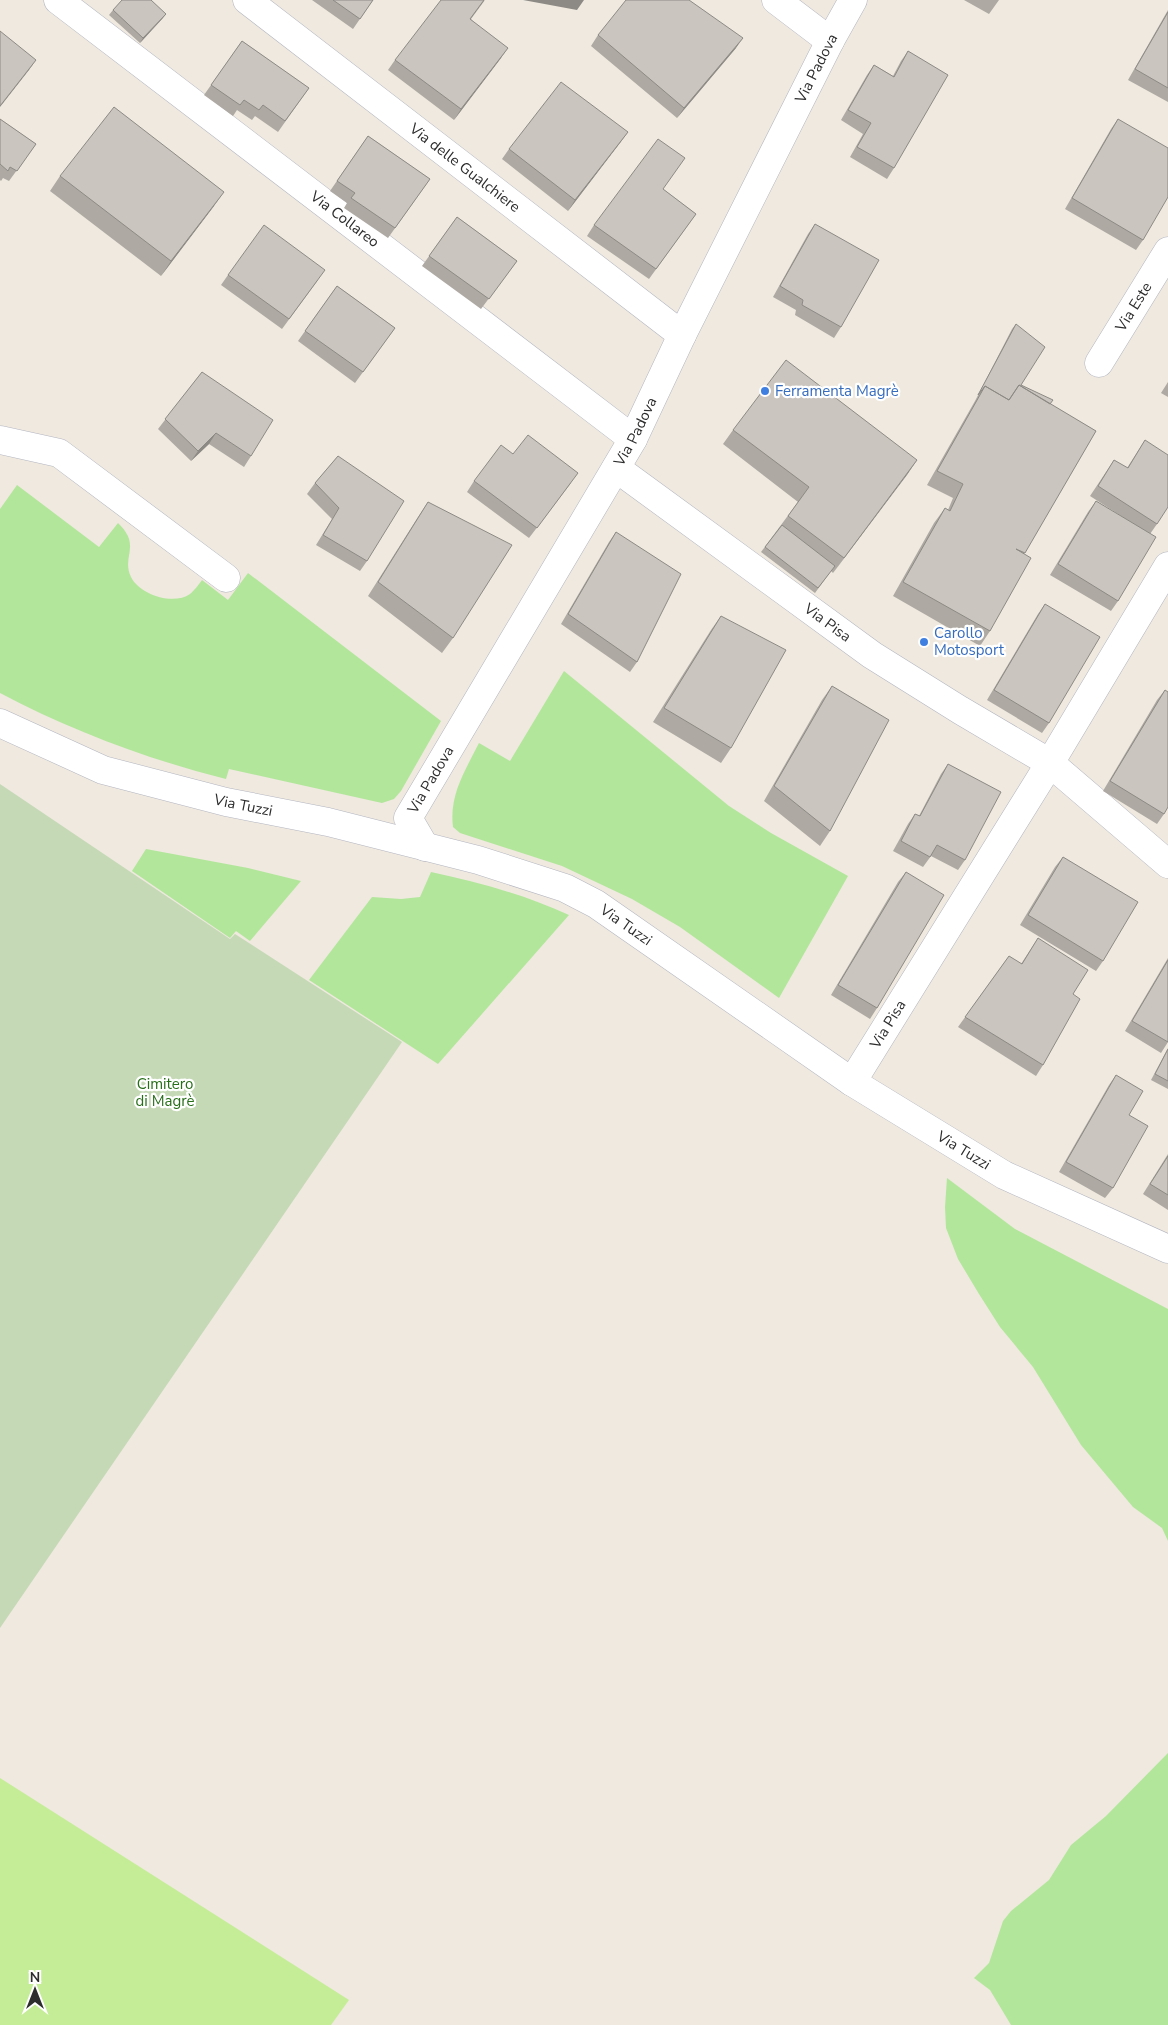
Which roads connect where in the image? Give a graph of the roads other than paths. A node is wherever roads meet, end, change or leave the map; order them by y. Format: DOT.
graph roads {
  1 [pos="58,0"];
  2 [pos="248,0"];
  3 [pos="776,0"];
  4 [pos="853,0"];
  5 [pos="830,41"];
  6 [pos="1168,251"];
  7 [pos="682,335"];
  8 [pos="1099,362"];
  9 [pos="634,439"];
  10 [pos="0,440"];
  11 [pos="616,468"];
  12 [pos="1168,566"];
  13 [pos="226,578"];
  14 [pos="0,723"];
  15 [pos="1050,763"];
  16 [pos="426,847"];
  17 [pos="1168,864"];
  18 [pos="852,1082"];
  19 [pos="1168,1249"];
  1 -- 9 [label="street, Via Collareo"];
  2 -- 7 [label="street, Via delle Gualchiere"];
  3 -- 5 [label="street"];
  4 -- 5 [label="street, Via Padova"];
  5 -- 7 [label="street, Via Padova"];
  6 -- 8 [label="street, Via Este"];
  7 -- 9 [label="street, Via Padova"];
  9 -- 11 [label="street, Via Padova"];
  10 -- 13 [label="street"];
  11 -- 15 [label="street, Via Pisa"];
  11 -- 16 [label="street, Via Padova"];
  12 -- 15 [label="street, Via Pisa"];
  14 -- 16 [label="street, Via Tuzzi"];
  15 -- 17 [label="street, Via Pisa"];
  15 -- 18 [label="street, Via Pisa"];
  16 -- 18 [label="street, Via Tuzzi"];
  18 -- 19 [label="street, Via Tuzzi"];
}
